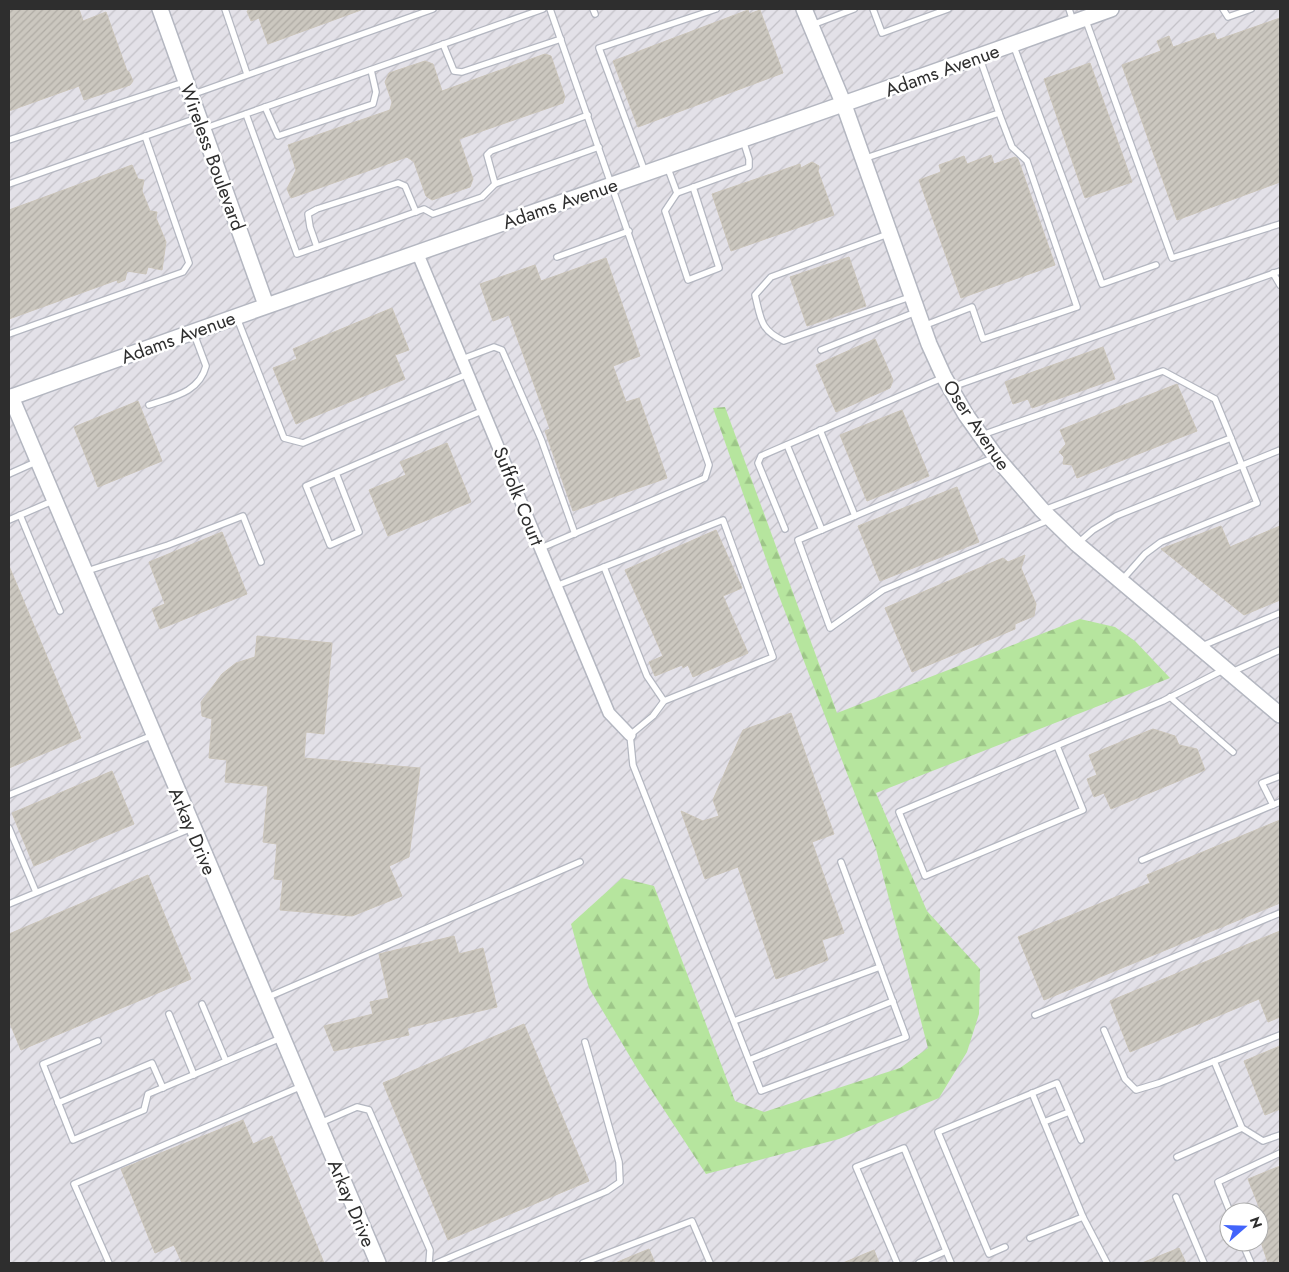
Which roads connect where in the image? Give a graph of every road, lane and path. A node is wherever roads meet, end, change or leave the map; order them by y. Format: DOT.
graph roads {
  1 [pos="160,9"];
  2 [pos="225,9"];
  3 [pos="433,9"];
  4 [pos="543,9"];
  5 [pos="550,9"];
  6 [pos="716,9"];
  7 [pos="804,9"];
  8 [pos="854,9"];
  9 [pos="873,9"];
  10 [pos="948,9"];
  11 [pos="1111,9"];
  12 [pos="1223,9"];
  13 [pos="1251,9"];
  14 [pos="1076,16"];
  15 [pos="810,26"];
  16 [pos="561,39"];
  17 [pos="443,44"];
  18 [pos="1013,44"];
  19 [pos="979,56"];
  20 [pos="371,70"];
  21 [pos="247,74"];
  22 [pos="189,89"];
  23 [pos="844,105"];
  24 [pos="265,107"];
  25 [pos="999,113"];
  26 [pos="246,114"];
  27 [pos="588,115"];
  28 [pos="201,123"];
  29 [pos="145,136"];
  30 [pos="9,140"];
  31 [pos="743,140"];
  32 [pos="599,146"];
  33 [pos="863,159"];
  34 [pos="668,166"];
  35 [pos="645,174"];
  36 [pos="9,184"];
  37 [pos="495,184"];
  38 [pos="612,185"];
  39 [pos="693,187"];
  40 [pos="677,193"];
  41 [pos="416,212"];
  42 [pos="1280,224"];
  43 [pos="628,231"];
  44 [pos="890,233"];
  45 [pos="317,247"];
  46 [pos="417,252"];
  47 [pos="557,257"];
  48 [pos="1156,265"];
  49 [pos="1280,271"];
  50 [pos="1273,273"];
  51 [pos="1280,285"];
  52 [pos="912,296"];
  53 [pos="266,305"];
  54 [pos="236,316"];
  55 [pos="921,319"];
  56 [pos="193,332"];
  57 [pos="9,334"];
  58 [pos="821,350"];
  59 [pos="462,360"];
  60 [pos="468,374"];
  61 [pos="947,382"];
  62 [pos="10,398"];
  63 [pos="149,406"];
  64 [pos="484,410"];
  65 [pos="820,430"];
  66 [pos="980,436"];
  67 [pos="1231,438"];
  68 [pos="787,445"];
  69 [pos="1280,450"];
  70 [pos="996,456"];
  71 [pos="38,461"];
  72 [pos="1242,466"];
  73 [pos="336,473"];
  74 [pos="9,474"];
  75 [pos="54,500"];
  76 [pos="20,515"];
  77 [pos="1047,515"];
  78 [pos="855,516"];
  79 [pos="9,520"];
  80 [pos="785,529"];
  81 [pos="822,530"];
  82 [pos="575,534"];
  83 [pos="1077,544"];
  84 [pos="541,548"];
  85 [pos="261,562"];
  86 [pos="604,567"];
  87 [pos="85,572"];
  88 [pos="1122,580"];
  89 [pos="556,586"];
  90 [pos="60,611"];
  91 [pos="1280,613"];
  92 [pos="1201,647"];
  93 [pos="1280,650"];
  94 [pos="1229,670"];
  95 [pos="1170,697"];
  96 [pos="664,701"];
  97 [pos="1280,715"];
  98 [pos="153,735"];
  99 [pos="630,735"];
  100 [pos="1056,746"];
  101 [pos="1233,752"];
  102 [pos="1280,776"];
  103 [pos="9,795"];
  104 [pos="1280,802"];
  105 [pos="1273,805"];
  106 [pos="9,828"];
  107 [pos="192,828"];
  108 [pos="1142,860"];
  109 [pos="580,862"];
  110 [pos="841,862"];
  111 [pos="36,892"];
  112 [pos="9,904"];
  113 [pos="1280,913"];
  114 [pos="880,967"];
  115 [pos="264,998"];
  116 [pos="893,1002"];
  117 [pos="202,1004"];
  118 [pos="169,1014"];
  119 [pos="1035,1015"];
  120 [pos="734,1021"];
  121 [pos="1104,1030"];
  122 [pos="1280,1035"];
  123 [pos="282,1038"];
  124 [pos="98,1041"];
  125 [pos="585,1042"];
  126 [pos="749,1060"];
  127 [pos="226,1061"];
  128 [pos="1214,1061"];
  129 [pos="194,1075"];
  130 [pos="302,1086"];
  131 [pos="163,1088"];
  132 [pos="1032,1093"];
  133 [pos="58,1103"];
  134 [pos="1069,1112"];
  135 [pos="1044,1122"];
  136 [pos="318,1124"];
  137 [pos="1242,1128"];
  138 [pos="1280,1134"];
  139 [pos="1081,1140"];
  140 [pos="1280,1153"];
  141 [pos="1177,1157"];
  142 [pos="1176,1197"];
  143 [pos="1226,1202"];
  144 [pos="1083,1217"];
  145 [pos="1030,1238"];
  146 [pos="1005,1247"];
  147 [pos="946,1251"];
  148 [pos="109,1263"];
  149 [pos="378,1263"];
  150 [pos="430,1263"];
  151 [pos="437,1263"];
  152 [pos="583,1263"];
  153 [pos="710,1263"];
  154 [pos="897,1263"];
  155 [pos="918,1263"];
  156 [pos="951,1263"];
  157 [pos="1107,1263"];
  158 [pos="1204,1263"];
  1 -- 22 [label="street, Wireless Boulevard"];
  2 -- 21 [label="lane"];
  3 -- 21 [label="lane"];
  4 -- 17 [label="lane"];
  5 -- 16 [label="lane"];
  6 -- 35 [label="lane"];
  7 -- 15 [label="street, Oser Avenue"];
  8 -- 15 [label="lane"];
  9 -- 10 [label="lane"];
  11 -- 14 [label="street, Adams Avenue"];
  12 -- 13 [label="lane"];
  14 -- 18 [label="street, Adams Avenue"];
  14 -- 42 [label="lane"];
  15 -- 23 [label="street, Oser Avenue"];
  16 -- 17 [label="lane"];
  16 -- 27 [label="lane"];
  17 -- 20 [label="lane"];
  18 -- 19 [label="street, Adams Avenue"];
  18 -- 48 [label="lane"];
  19 -- 23 [label="street, Adams Avenue"];
  19 -- 25 [label="lane"];
  20 -- 24 [label="lane"];
  20 -- 24 [label="lane"];
  21 -- 22 [label="lane"];
  22 -- 28 [label="street, Wireless Boulevard"];
  22 -- 30 [label="lane"];
  23 -- 31 [label="street, Adams Avenue"];
  23 -- 33 [label="street, Oser Avenue"];
  24 -- 26 [label="lane"];
  25 -- 33 [label="lane"];
  25 -- 55 [label="lane"];
  26 -- 28 [label="lane"];
  26 -- 45 [label="lane"];
  27 -- 32 [label="lane"];
  27 -- 37 [label="lane"];
  28 -- 29 [label="lane"];
  28 -- 53 [label="street, Wireless Boulevard"];
  29 -- 36 [label="lane"];
  29 -- 57 [label="lane"];
  31 -- 34 [label="street, Adams Avenue"];
  31 -- 39 [label="lane"];
  32 -- 37 [label="lane"];
  32 -- 38 [label="lane"];
  33 -- 44 [label="street, Oser Avenue"];
  34 -- 35 [label="street, Adams Avenue"];
  34 -- 40 [label="lane"];
  35 -- 38 [label="street, Adams Avenue"];
  37 -- 41 [label="lane"];
  38 -- 43 [label="lane"];
  38 -- 46 [label="street, Adams Avenue"];
  39 -- 40 [label="lane"];
  39 -- 40 [label="lane"];
  41 -- 45 [label="lane"];
  41 -- 45 [label="lane"];
  43 -- 47 [label="lane"];
  43 -- 82 [label="lane"];
  44 -- 52 [label="street, Oser Avenue"];
  44 -- 52 [label="lane"];
  46 -- 53 [label="street, Adams Avenue"];
  46 -- 59 [label="street, Suffolk Court"];
  49 -- 50 [label="lane"];
  50 -- 51 [label="lane"];
  50 -- 61 [label="lane"];
  52 -- 55 [label="street, Oser Avenue"];
  53 -- 54 [label="street, Adams Avenue"];
  54 -- 56 [label="street, Adams Avenue"];
  54 -- 60 [label="lane"];
  55 -- 58 [label="lane"];
  55 -- 61 [label="street, Oser Avenue"];
  56 -- 62 [label="street, Adams Avenue"];
  56 -- 63 [label="lane"];
  59 -- 60 [label="street, Suffolk Court"];
  59 -- 82 [label="lane"];
  60 -- 64 [label="street, Suffolk Court"];
  61 -- 65 [label="lane"];
  61 -- 66 [label="street, Oser Avenue"];
  62 -- 71 [label="street, Arkay Drive"];
  64 -- 73 [label="lane"];
  64 -- 84 [label="street, Suffolk Court"];
  65 -- 68 [label="lane"];
  65 -- 78 [label="lane"];
  66 -- 67 [label="lane"];
  66 -- 70 [label="street, Oser Avenue"];
  67 -- 72 [label="lane"];
  67 -- 77 [label="lane"];
  68 -- 80 [label="lane"];
  68 -- 81 [label="lane"];
  69 -- 72 [label="lane"];
  70 -- 77 [label="street, Oser Avenue"];
  70 -- 78 [label="lane"];
  71 -- 74 [label="lane"];
  71 -- 75 [label="street, Arkay Drive"];
  72 -- 83 [label="lane"];
  72 -- 88 [label="lane"];
  73 -- 73 [label="lane"];
  75 -- 76 [label="lane"];
  75 -- 87 [label="street, Arkay Drive"];
  76 -- 79 [label="lane"];
  76 -- 90 [label="lane"];
  77 -- 81 [label="lane"];
  77 -- 83 [label="street, Oser Avenue"];
  78 -- 81 [label="lane"];
  82 -- 84 [label="lane"];
  83 -- 88 [label="street, Oser Avenue"];
  84 -- 89 [label="street, Suffolk Court"];
  85 -- 87 [label="lane"];
  86 -- 89 [label="lane"];
  86 -- 96 [label="lane"];
  86 -- 96 [label="lane"];
  87 -- 98 [label="street, Arkay Drive"];
  88 -- 92 [label="street, Oser Avenue"];
  89 -- 99 [label="street, Suffolk Court"];
  91 -- 92 [label="lane"];
  92 -- 94 [label="street, Oser Avenue"];
  93 -- 94 [label="lane"];
  94 -- 95 [label="lane"];
  94 -- 97 [label="street, Oser Avenue"];
  95 -- 100 [label="lane"];
  95 -- 101 [label="lane"];
  96 -- 99 [label="lane"];
  98 -- 103 [label="lane"];
  98 -- 107 [label="street, Arkay Drive"];
  99 -- 120 [label="lane"];
  100 -- 100 [label="lane"];
  102 -- 105 [label="lane"];
  104 -- 105 [label="lane"];
  105 -- 108 [label="lane"];
  106 -- 111 [label="lane"];
  107 -- 111 [label="lane"];
  107 -- 115 [label="street, Arkay Drive"];
  109 -- 115 [label="lane"];
  110 -- 114 [label="lane"];
  111 -- 112 [label="lane"];
  113 -- 119 [label="lane"];
  114 -- 116 [label="lane"];
  114 -- 120 [label="lane"];
  115 -- 123 [label="street, Arkay Drive"];
  116 -- 126 [label="lane"];
  116 -- 126 [label="lane"];
  117 -- 127 [label="lane"];
  118 -- 129 [label="lane"];
  120 -- 126 [label="lane"];
  121 -- 128 [label="lane"];
  122 -- 128 [label="lane"];
  123 -- 127 [label="lane"];
  123 -- 130 [label="street, Arkay Drive"];
  124 -- 133 [label="lane"];
  125 -- 151 [label="lane"];
  127 -- 129 [label="lane"];
  128 -- 137 [label="lane"];
  129 -- 131 [label="lane"];
  130 -- 136 [label="street, Arkay Drive"];
  130 -- 148 [label="lane"];
  131 -- 133 [label="lane"];
  131 -- 133 [label="lane"];
  132 -- 134 [label="lane"];
  132 -- 135 [label="lane"];
  132 -- 146 [label="lane"];
  134 -- 135 [label="lane"];
  134 -- 139 [label="lane"];
  135 -- 144 [label="lane"];
  136 -- 149 [label="street, Arkay Drive"];
  136 -- 150 [label="lane"];
  137 -- 138 [label="lane"];
  137 -- 141 [label="lane"];
  140 -- 143 [label="lane"];
  142 -- 158 [label="lane"];
  144 -- 145 [label="lane"];
  144 -- 157 [label="lane"];
  147 -- 154 [label="lane"];
  147 -- 155 [label="lane"];
  147 -- 156 [label="lane"];
  152 -- 153 [label="lane"];
}
